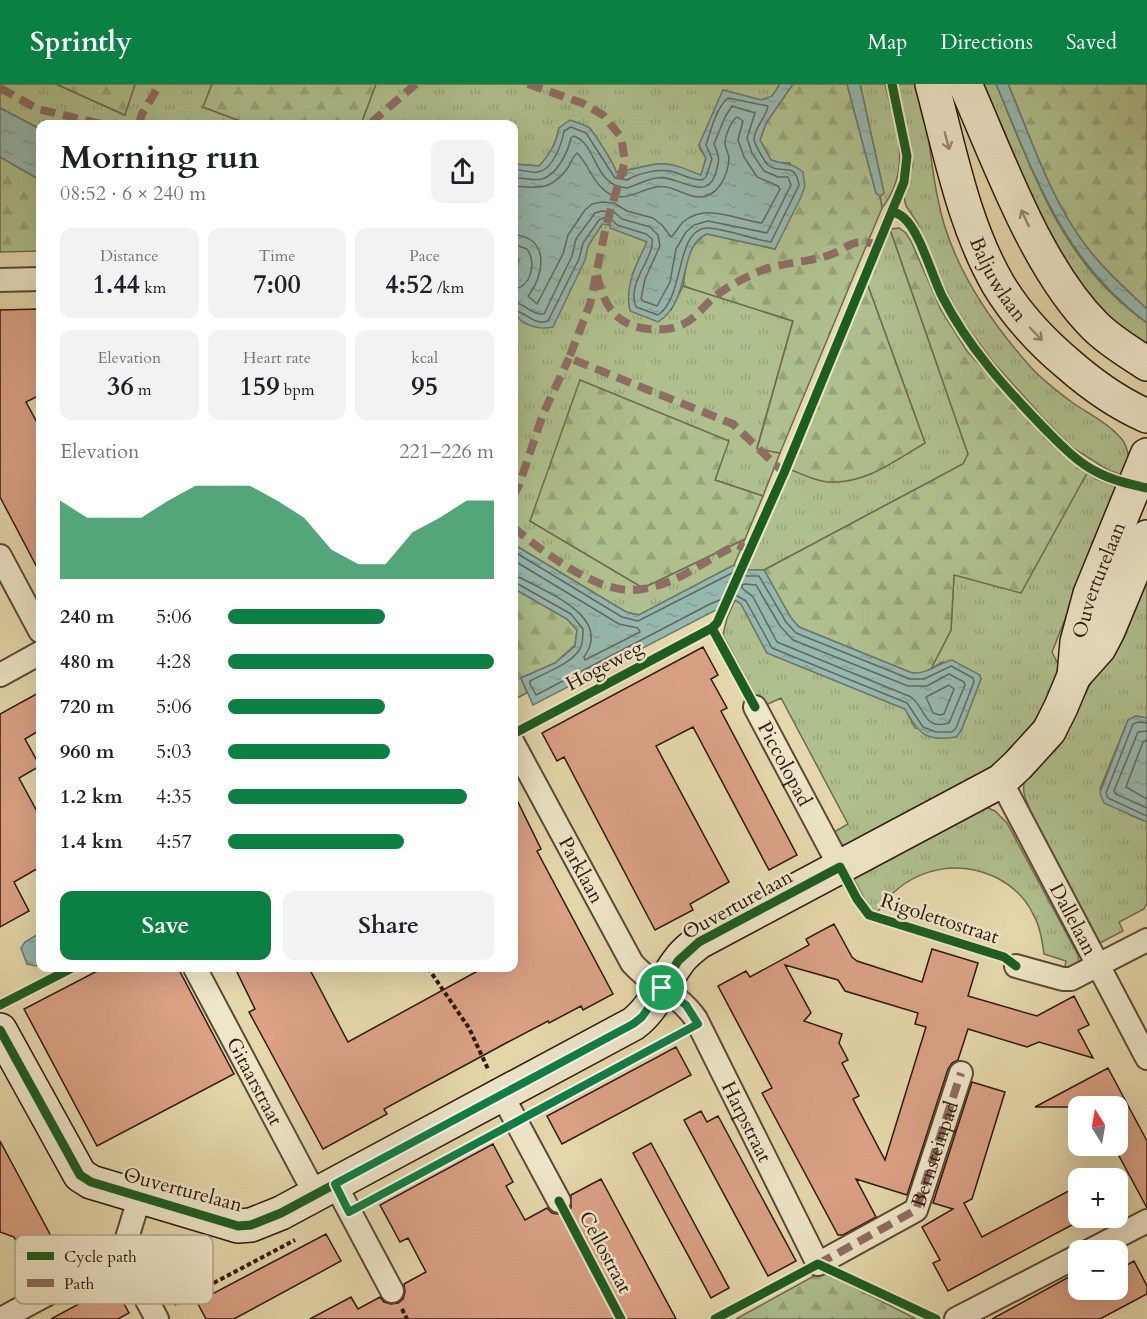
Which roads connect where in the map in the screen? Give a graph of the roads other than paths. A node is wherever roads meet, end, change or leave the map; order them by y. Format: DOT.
graph roads {
  1 [pos="932,84"];
  2 [pos="965,84"];
  3 [pos="36,279"];
  4 [pos="0,280"];
  5 [pos="1147,363"];
  6 [pos="1147,416"];
  7 [pos="1147,455"];
  8 [pos="1147,537"];
  9 [pos="0,556"];
  10 [pos="36,624"];
  11 [pos="36,655"];
  12 [pos="0,675"];
  13 [pos="1074,676"];
  14 [pos="755,707"];
  15 [pos="518,753"];
  16 [pos="1001,781"];
  17 [pos="840,867"];
  18 [pos="1147,940"];
  19 [pos="1016,966"];
  20 [pos="1097,966"];
  21 [pos="197,972"];
  22 [pos="662,988"];
  23 [pos="0,1030"];
  24 [pos="1147,1058"];
  25 [pos="961,1073"];
  26 [pos="509,1109"];
  27 [pos="140,1196"];
  28 [pos="333,1196"];
  29 [pos="559,1201"];
  30 [pos="1147,1221"];
  31 [pos="128,1235"];
  32 [pos="1110,1240"];
  33 [pos="1068,1261"];
  34 [pos="818,1264"];
  35 [pos="392,1292"];
  36 [pos="29,1304"];
  37 [pos="1,1319"];
  38 [pos="956,1319"];
  1 -- 6 [label="street, Baljuwlaan, one-way"];
  5 -- 2 [label="street, one-way"];
  3 -- 4 [label="street"];
  7 -- 13 [label="street, Ouverturelaan"];
  8 -- 13 [label="street, Ouverturelaan"];
  9 -- 10 [label="street"];
  11 -- 12 [label="street"];
  13 -- 16 [label="street, Ouverturelaan"];
  14 -- 17 [label="street, Piccolopad"];
  15 -- 22 [label="street, Parklaan"];
  16 -- 17 [label="street, Ouverturelaan"];
  16 -- 20 [label="street, Dallelaan"];
  17 -- 22 [label="street, Ouverturelaan"];
  18 -- 20 [label="street, Rigolettostraat"];
  19 -- 20 [label="street, Rigolettostraat"];
  20 -- 24 [label="street, Dallelaan"];
  21 -- 28 [label="street, Gitaarstraat"];
  22 -- 26 [label="street, Ouverturelaan"];
  22 -- 34 [label="street, Harpstraat"];
  23 -- 27 [label="street, Ouverturelaan"];
  25 -- 34 [label="street, Bernsteinpad"];
  26 -- 28 [label="street, Ouverturelaan"];
  26 -- 29 [label="street, Cellostraat"];
  27 -- 28 [label="street, Ouverturelaan"];
  27 -- 31 [label="street"];
  28 -- 35 [label="street, Gitaarstraat"];
  30 -- 32 [label="street"];
  33 -- 38 [label="street"];
  36 -- 37 [label="street"];
}
